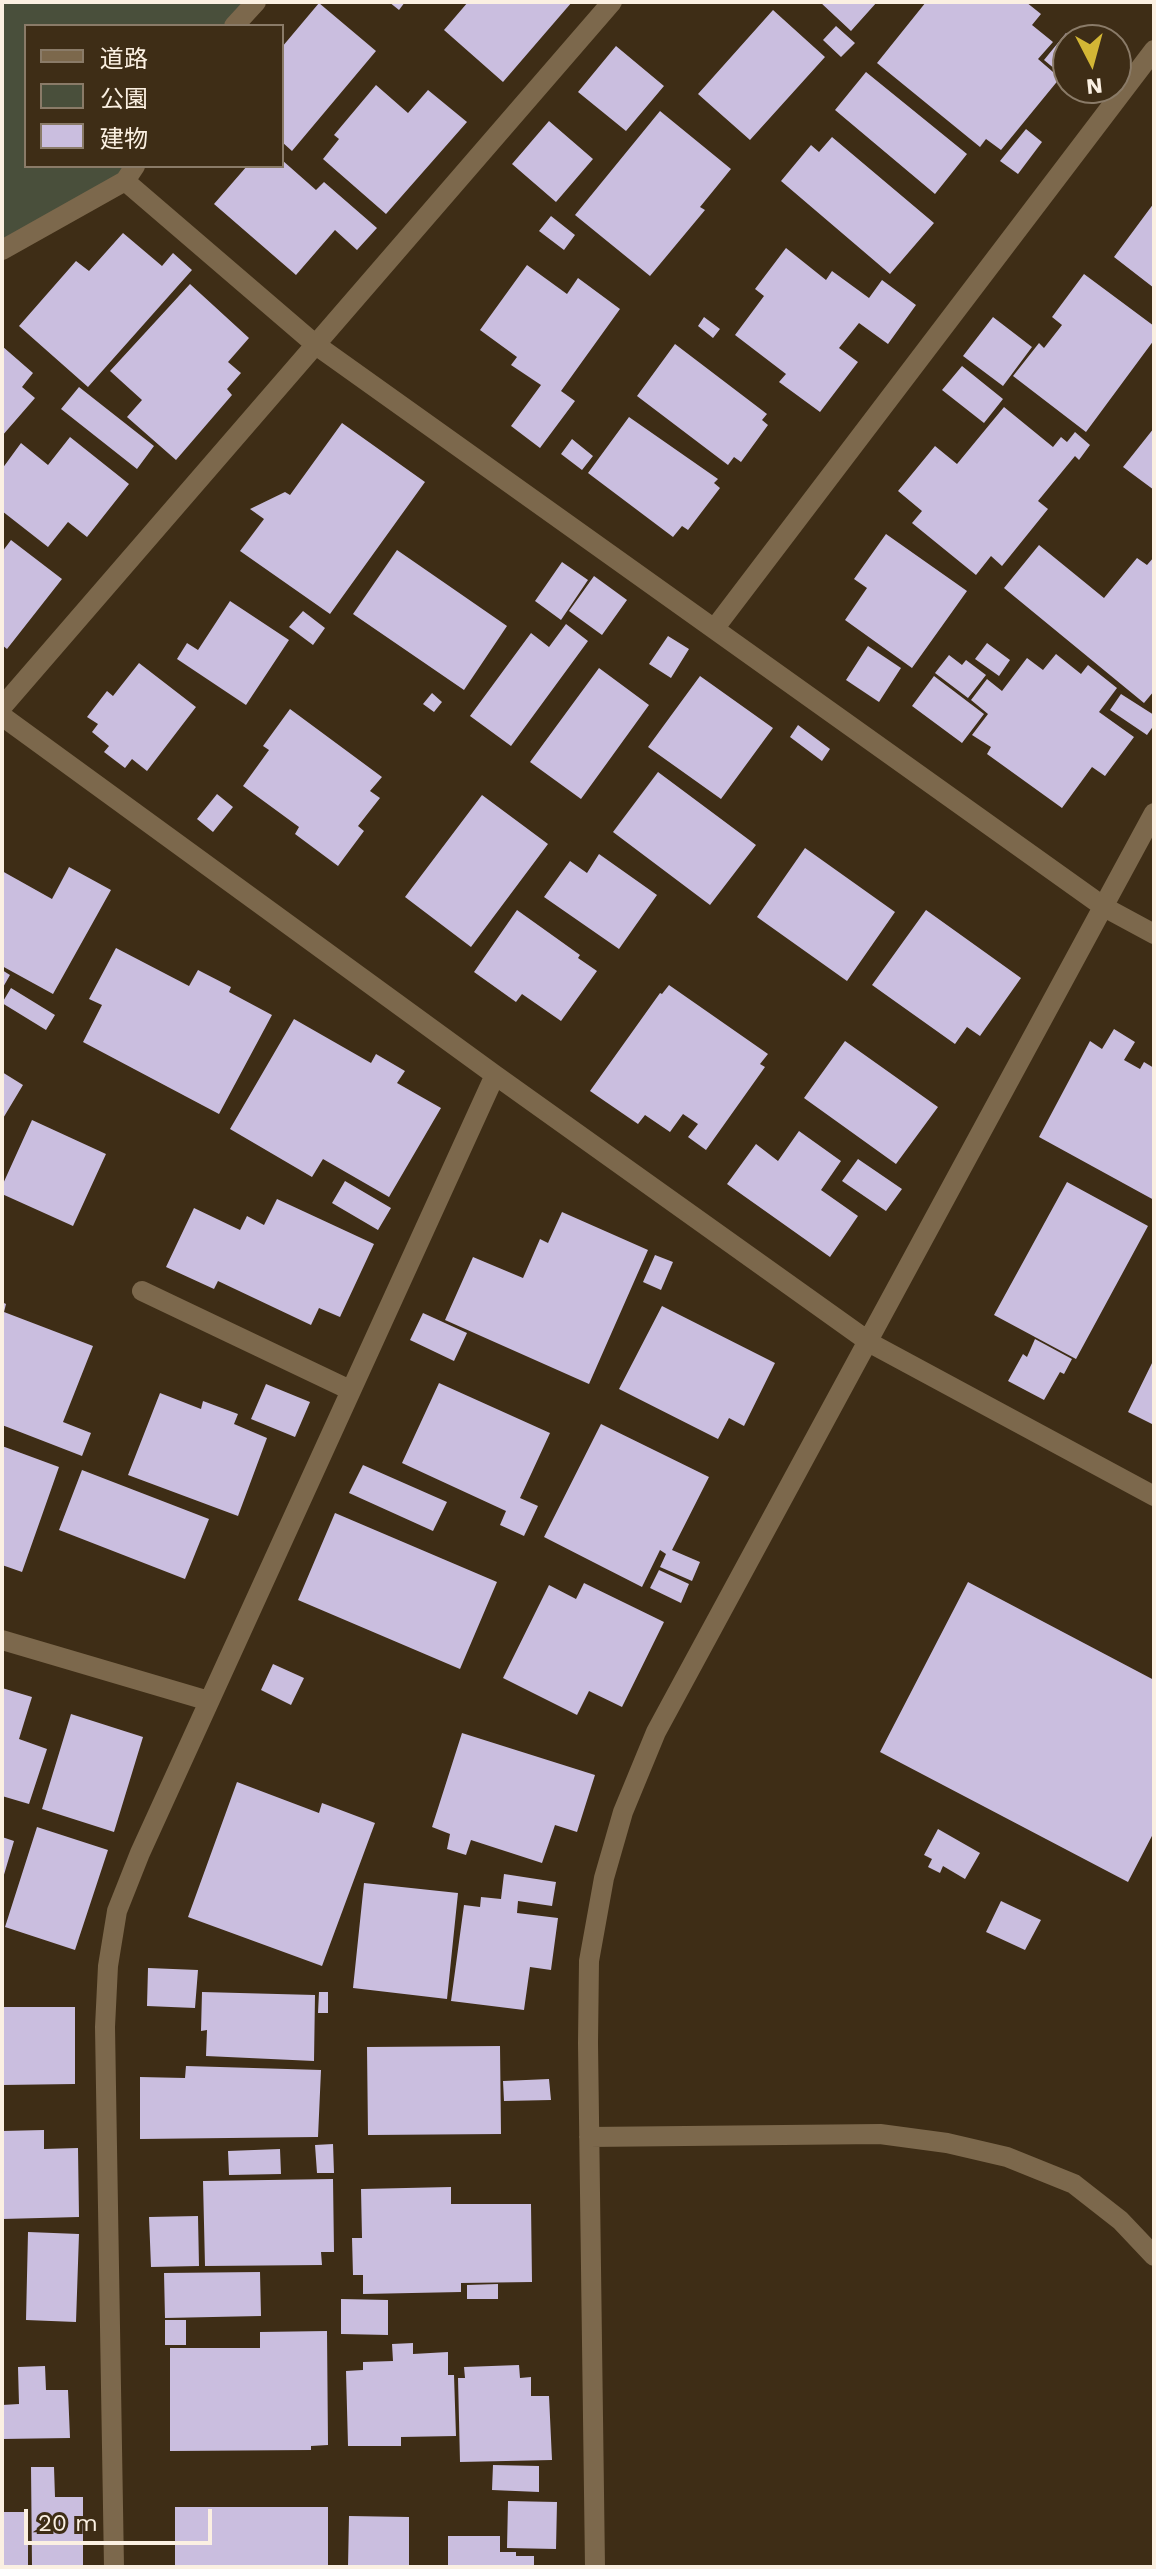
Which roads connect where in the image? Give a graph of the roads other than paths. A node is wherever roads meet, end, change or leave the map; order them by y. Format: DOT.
graph roads {
  1 [pos="256,2"];
  2 [pos="612,2"];
  3 [pos="236,24"];
  4 [pos="1154,50"];
  5 [pos="130,173"];
  6 [pos="2,250"];
  7 [pos="316,345"];
  8 [pos="714,629"];
  9 [pos="2,707"];
  10 [pos="2,716"];
  11 [pos="1154,813"];
  12 [pos="1104,907"];
  13 [pos="1154,934"];
  14 [pos="495,1075"];
  15 [pos="142,1291"];
  16 [pos="868,1341"];
  17 [pos="350,1390"];
  18 [pos="1154,1496"];
  19 [pos="2,1640"];
  20 [pos="209,1701"];
  21 [pos="589,2137"];
  22 [pos="1154,2256"];
  23 [pos="114,2567"];
  24 [pos="595,2567"];
  1 -- 3 [label="street"];
  2 -- 7 [label="street"];
  4 -- 8 [label="street"];
  5 -- 6 [label="street"];
  5 -- 7 [label="street"];
  7 -- 8 [label="street"];
  7 -- 9 [label="street"];
  8 -- 12 [label="street"];
  10 -- 14 [label="street"];
  11 -- 12 [label="street"];
  12 -- 13 [label="street"];
  12 -- 16 [label="street"];
  14 -- 16 [label="street"];
  14 -- 17 [label="street"];
  15 -- 17 [label="street"];
  16 -- 18 [label="street"];
  16 -- 21 [label="street"];
  17 -- 20 [label="street"];
  19 -- 20 [label="street"];
  20 -- 23 [label="street"];
  21 -- 22 [label="street"];
  21 -- 24 [label="street"];
}
